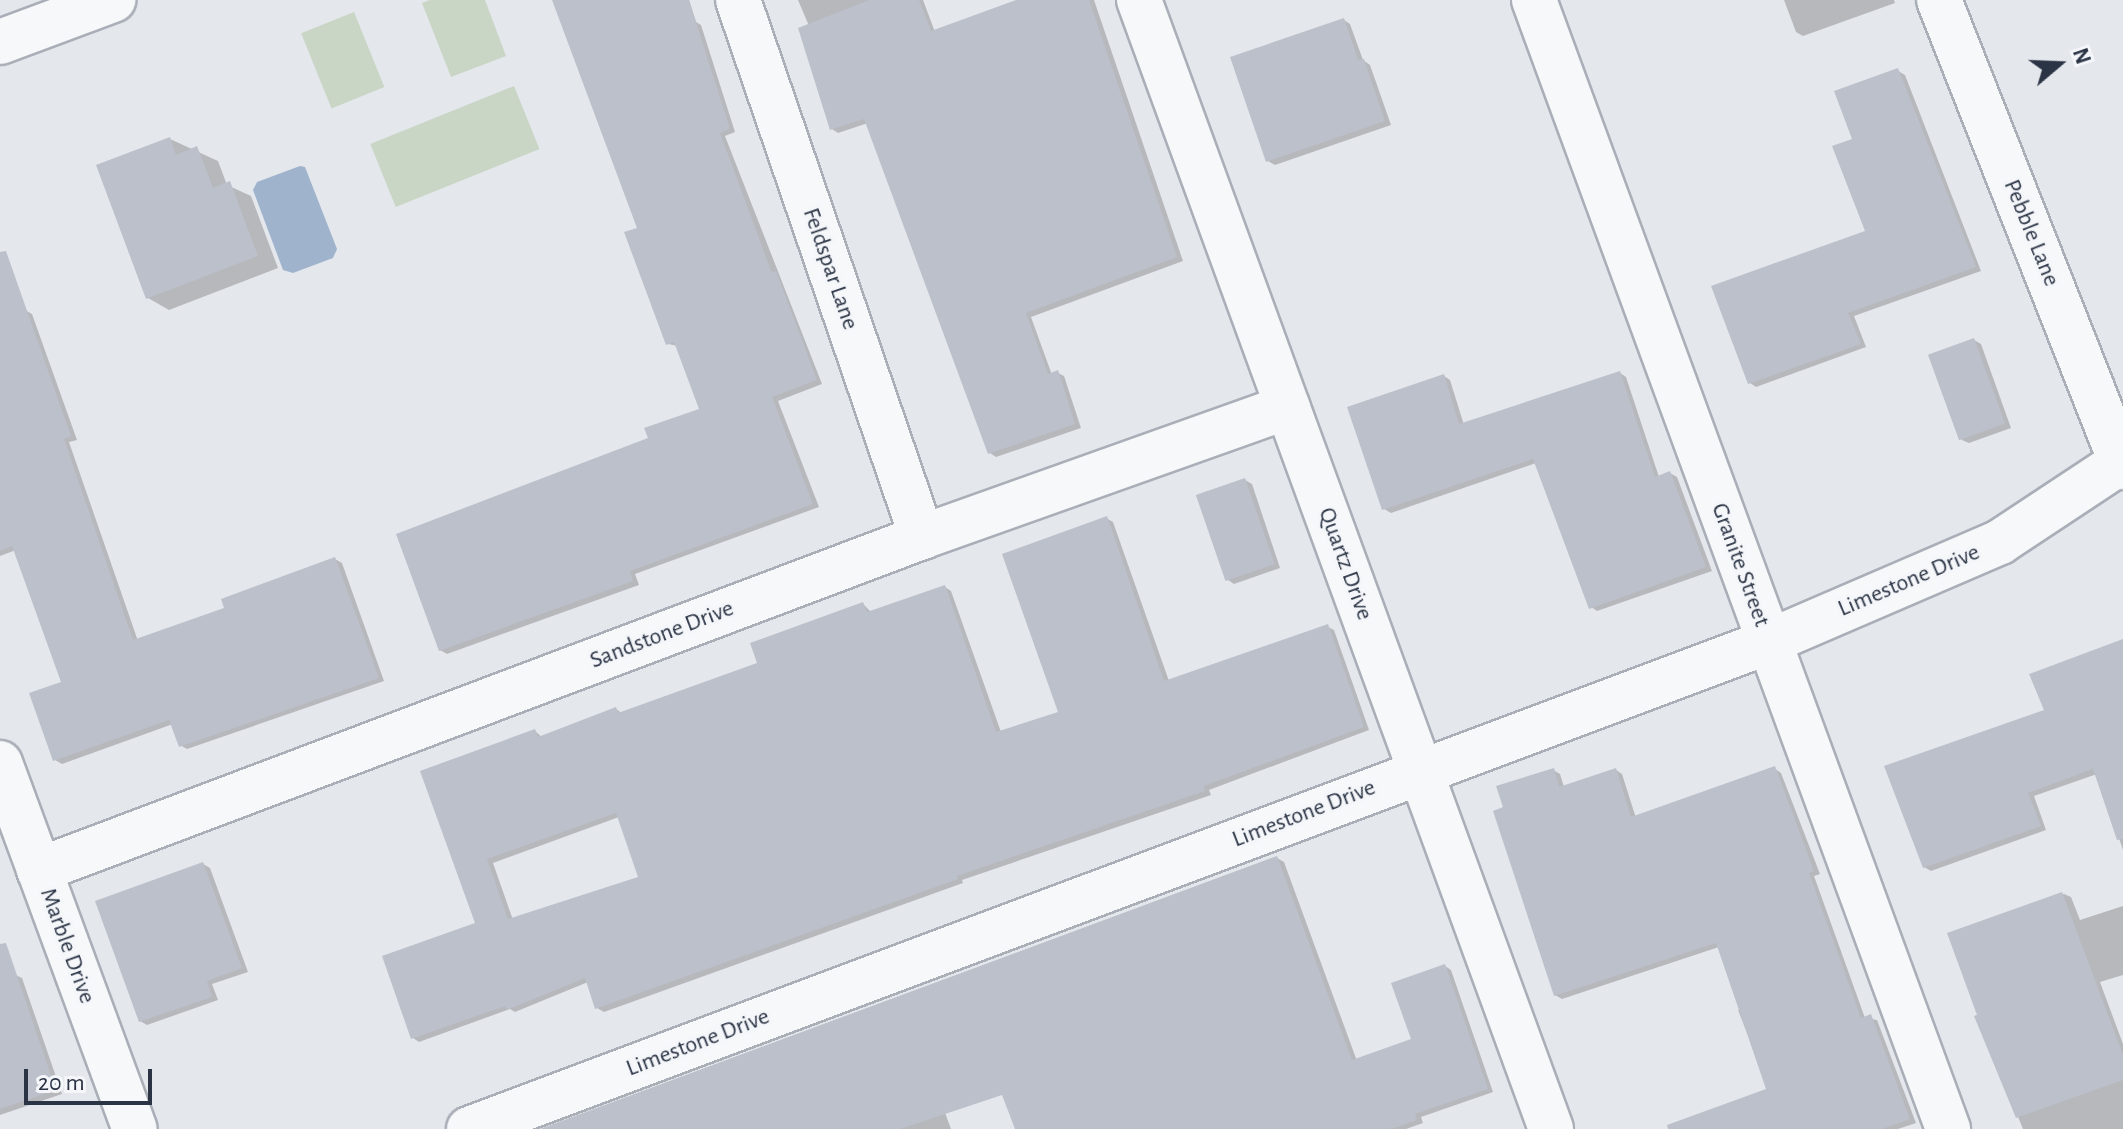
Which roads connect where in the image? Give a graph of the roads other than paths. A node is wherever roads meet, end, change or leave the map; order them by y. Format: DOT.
graph roads {
  1 [pos="113,0"];
  2 [pos="738,0"];
  3 [pos="1139,0"];
  4 [pos="1534,0"];
  5 [pos="1939,0"];
  6 [pos="0,42"];
  7 [pos="1288,407"];
  8 [pos="2122,465"];
  9 [pos="922,537"];
  10 [pos="1768,642"];
  11 [pos="0,763"];
  12 [pos="1421,771"];
  13 [pos="39,870"];
  14 [pos="135,1129"];
  15 [pos="469,1129"];
  16 [pos="1551,1129"];
  17 [pos="1948,1129"];
  1 -- 6 [label="street"];
  2 -- 9 [label="street, Feldspar Lane"];
  3 -- 7 [label="street, Quartz Drive"];
  4 -- 10 [label="street, Granite Street"];
  5 -- 8 [label="street, Pebble Lane"];
  7 -- 9 [label="street, Sandstone Drive"];
  7 -- 12 [label="street, Quartz Drive"];
  8 -- 10 [label="street, Limestone Drive"];
  9 -- 13 [label="street, Sandstone Drive"];
  10 -- 12 [label="street, Limestone Drive"];
  10 -- 17 [label="street, Granite Street"];
  11 -- 13 [label="street, Marble Drive"];
  12 -- 15 [label="street, Limestone Drive"];
  12 -- 16 [label="street, Quartz Drive"];
  13 -- 14 [label="street, Marble Drive"];
}
